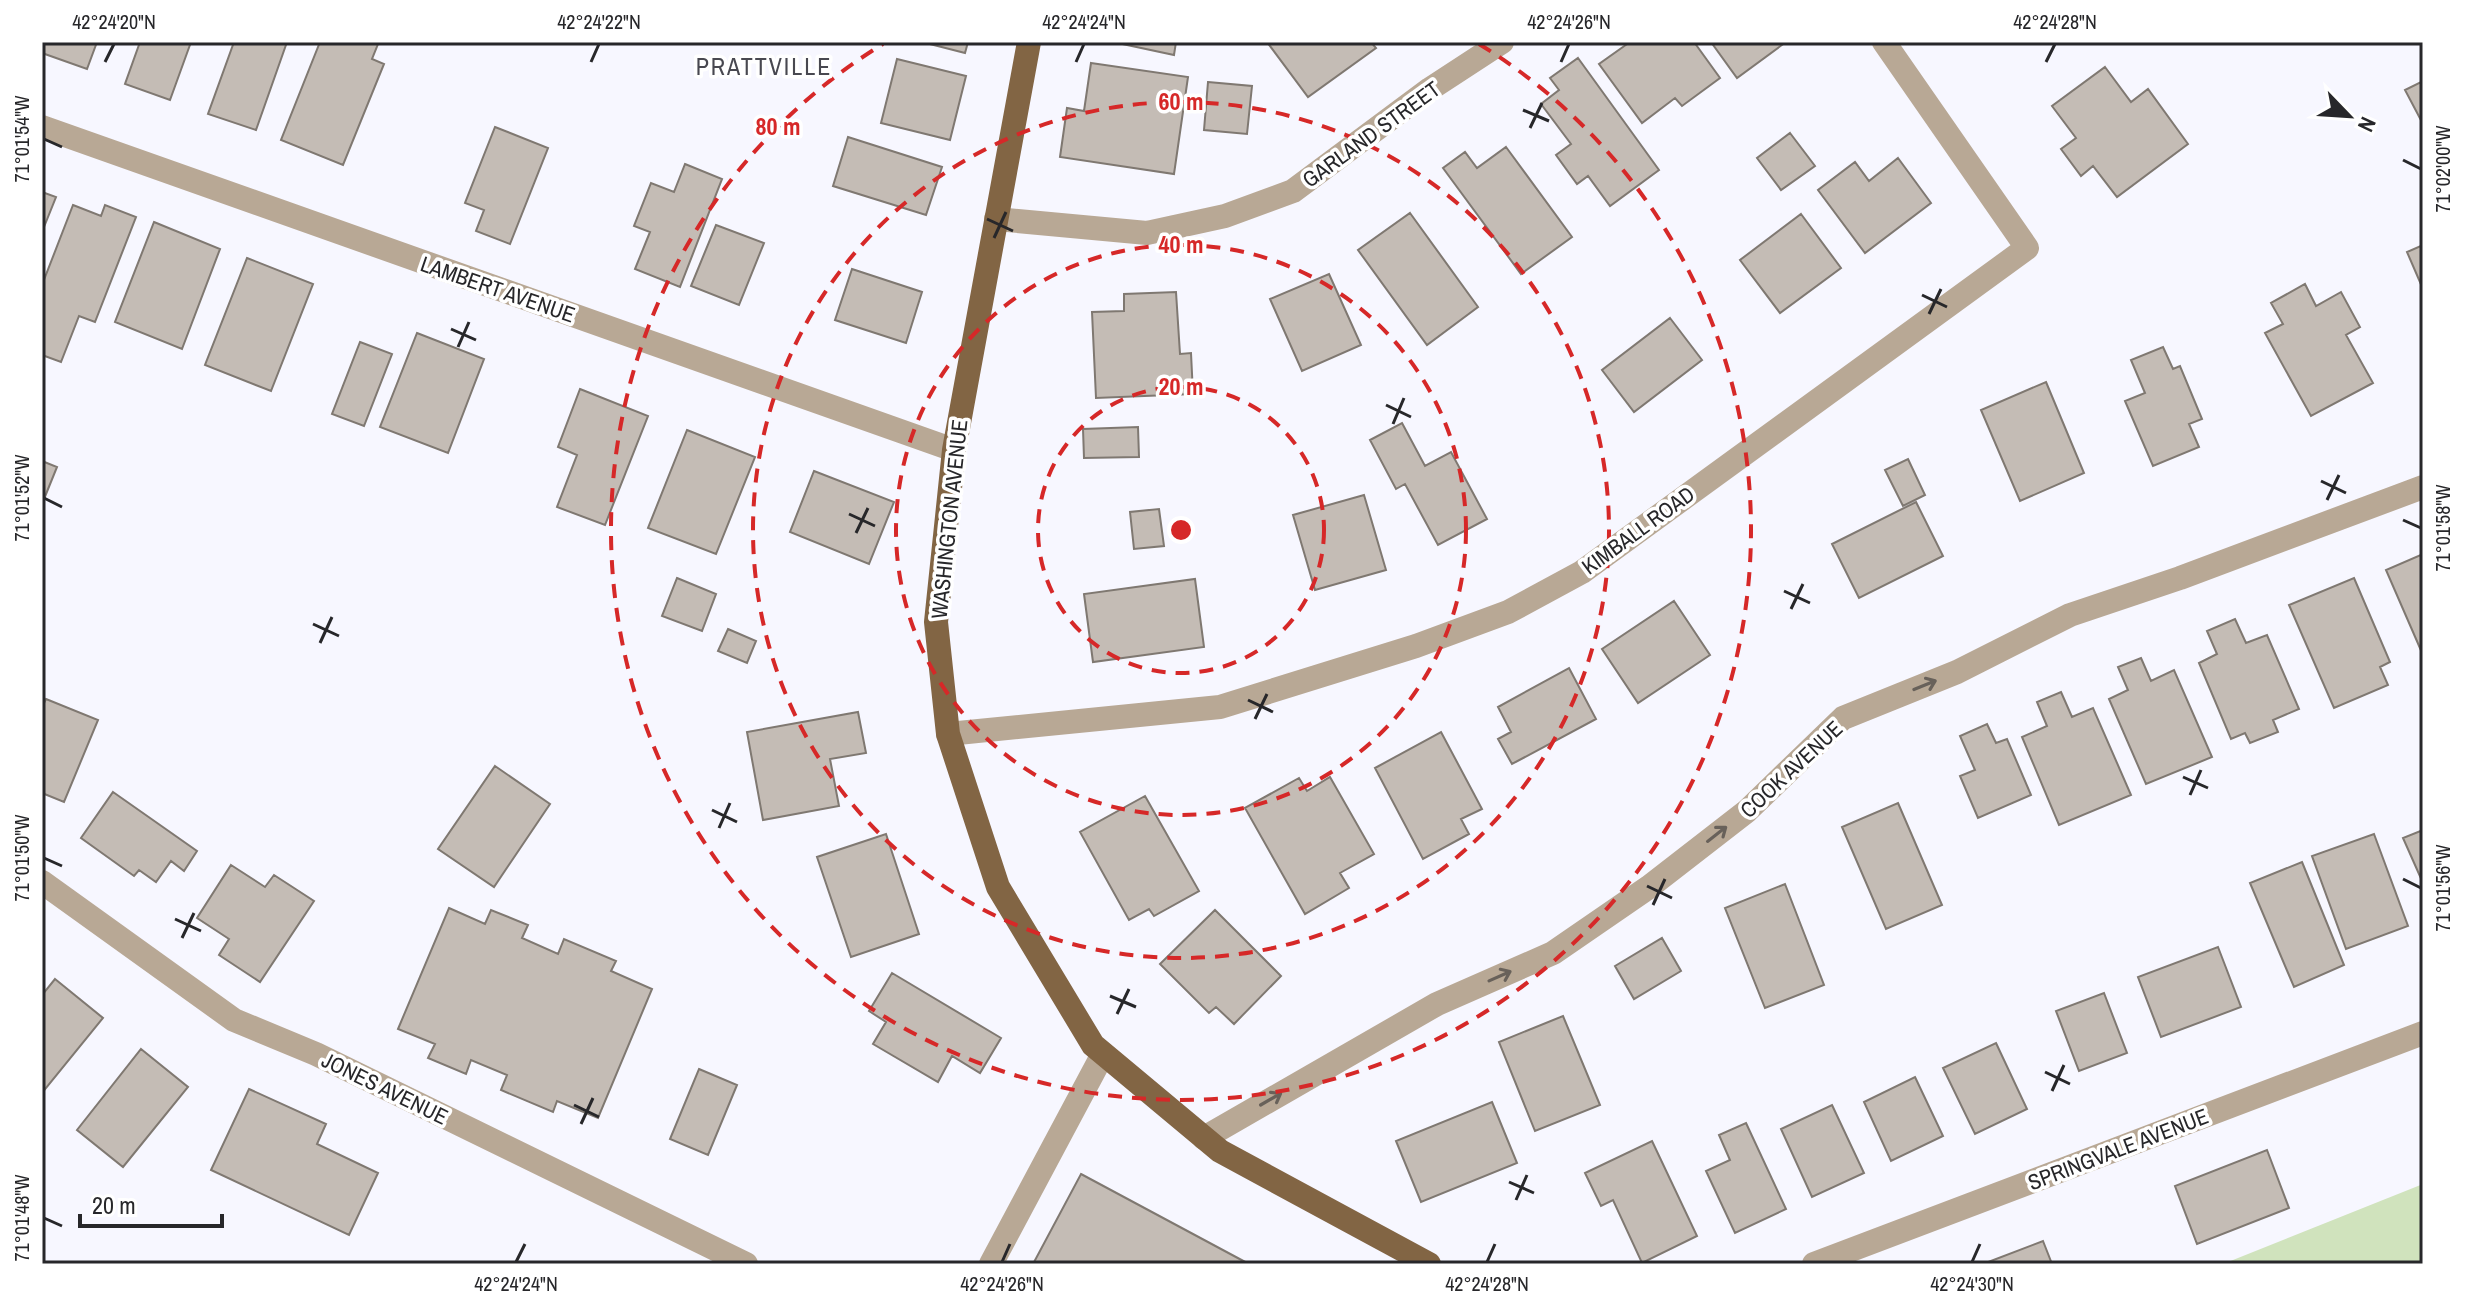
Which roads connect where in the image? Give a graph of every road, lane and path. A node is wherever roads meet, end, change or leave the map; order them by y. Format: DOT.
graph roads {
  1 [pos="1029,42"];
  2 [pos="1502,42"];
  3 [pos="1884,42"];
  4 [pos="42,127"];
  5 [pos="996,219"];
  6 [pos="954,450"];
  7 [pos="2423,487"];
  8 [pos="948,734"];
  9 [pos="42,882"];
  10 [pos="2423,1033"];
  11 [pos="1103,1054"];
  12 [pos="1204,1138"];
  13 [pos="746,1264"];
  14 [pos="991,1264"];
  15 [pos="1429,1264"];
  16 [pos="1814,1264"];
  1 -- 5 [label="main road, WASHINGTON AVENUE"];
  2 -- 5 [label="street, GARLAND STREET"];
  3 -- 8 [label="street, KIMBALL ROAD"];
  4 -- 6 [label="street, LAMBERT AVENUE"];
  5 -- 6 [label="main road, WASHINGTON AVENUE"];
  6 -- 8 [label="main road, WASHINGTON AVENUE"];
  12 -- 7 [label="street, COOK AVENUE, one-way"];
  8 -- 11 [label="main road, WASHINGTON AVENUE"];
  9 -- 13 [label="street, JONES AVENUE"];
  10 -- 16 [label="street, SPRINGVALE AVENUE"];
  11 -- 12 [label="main road, WASHINGTON AVENUE"];
  11 -- 14 [label="street"];
  12 -- 15 [label="main road, WASHINGTON AVENUE"];
}
